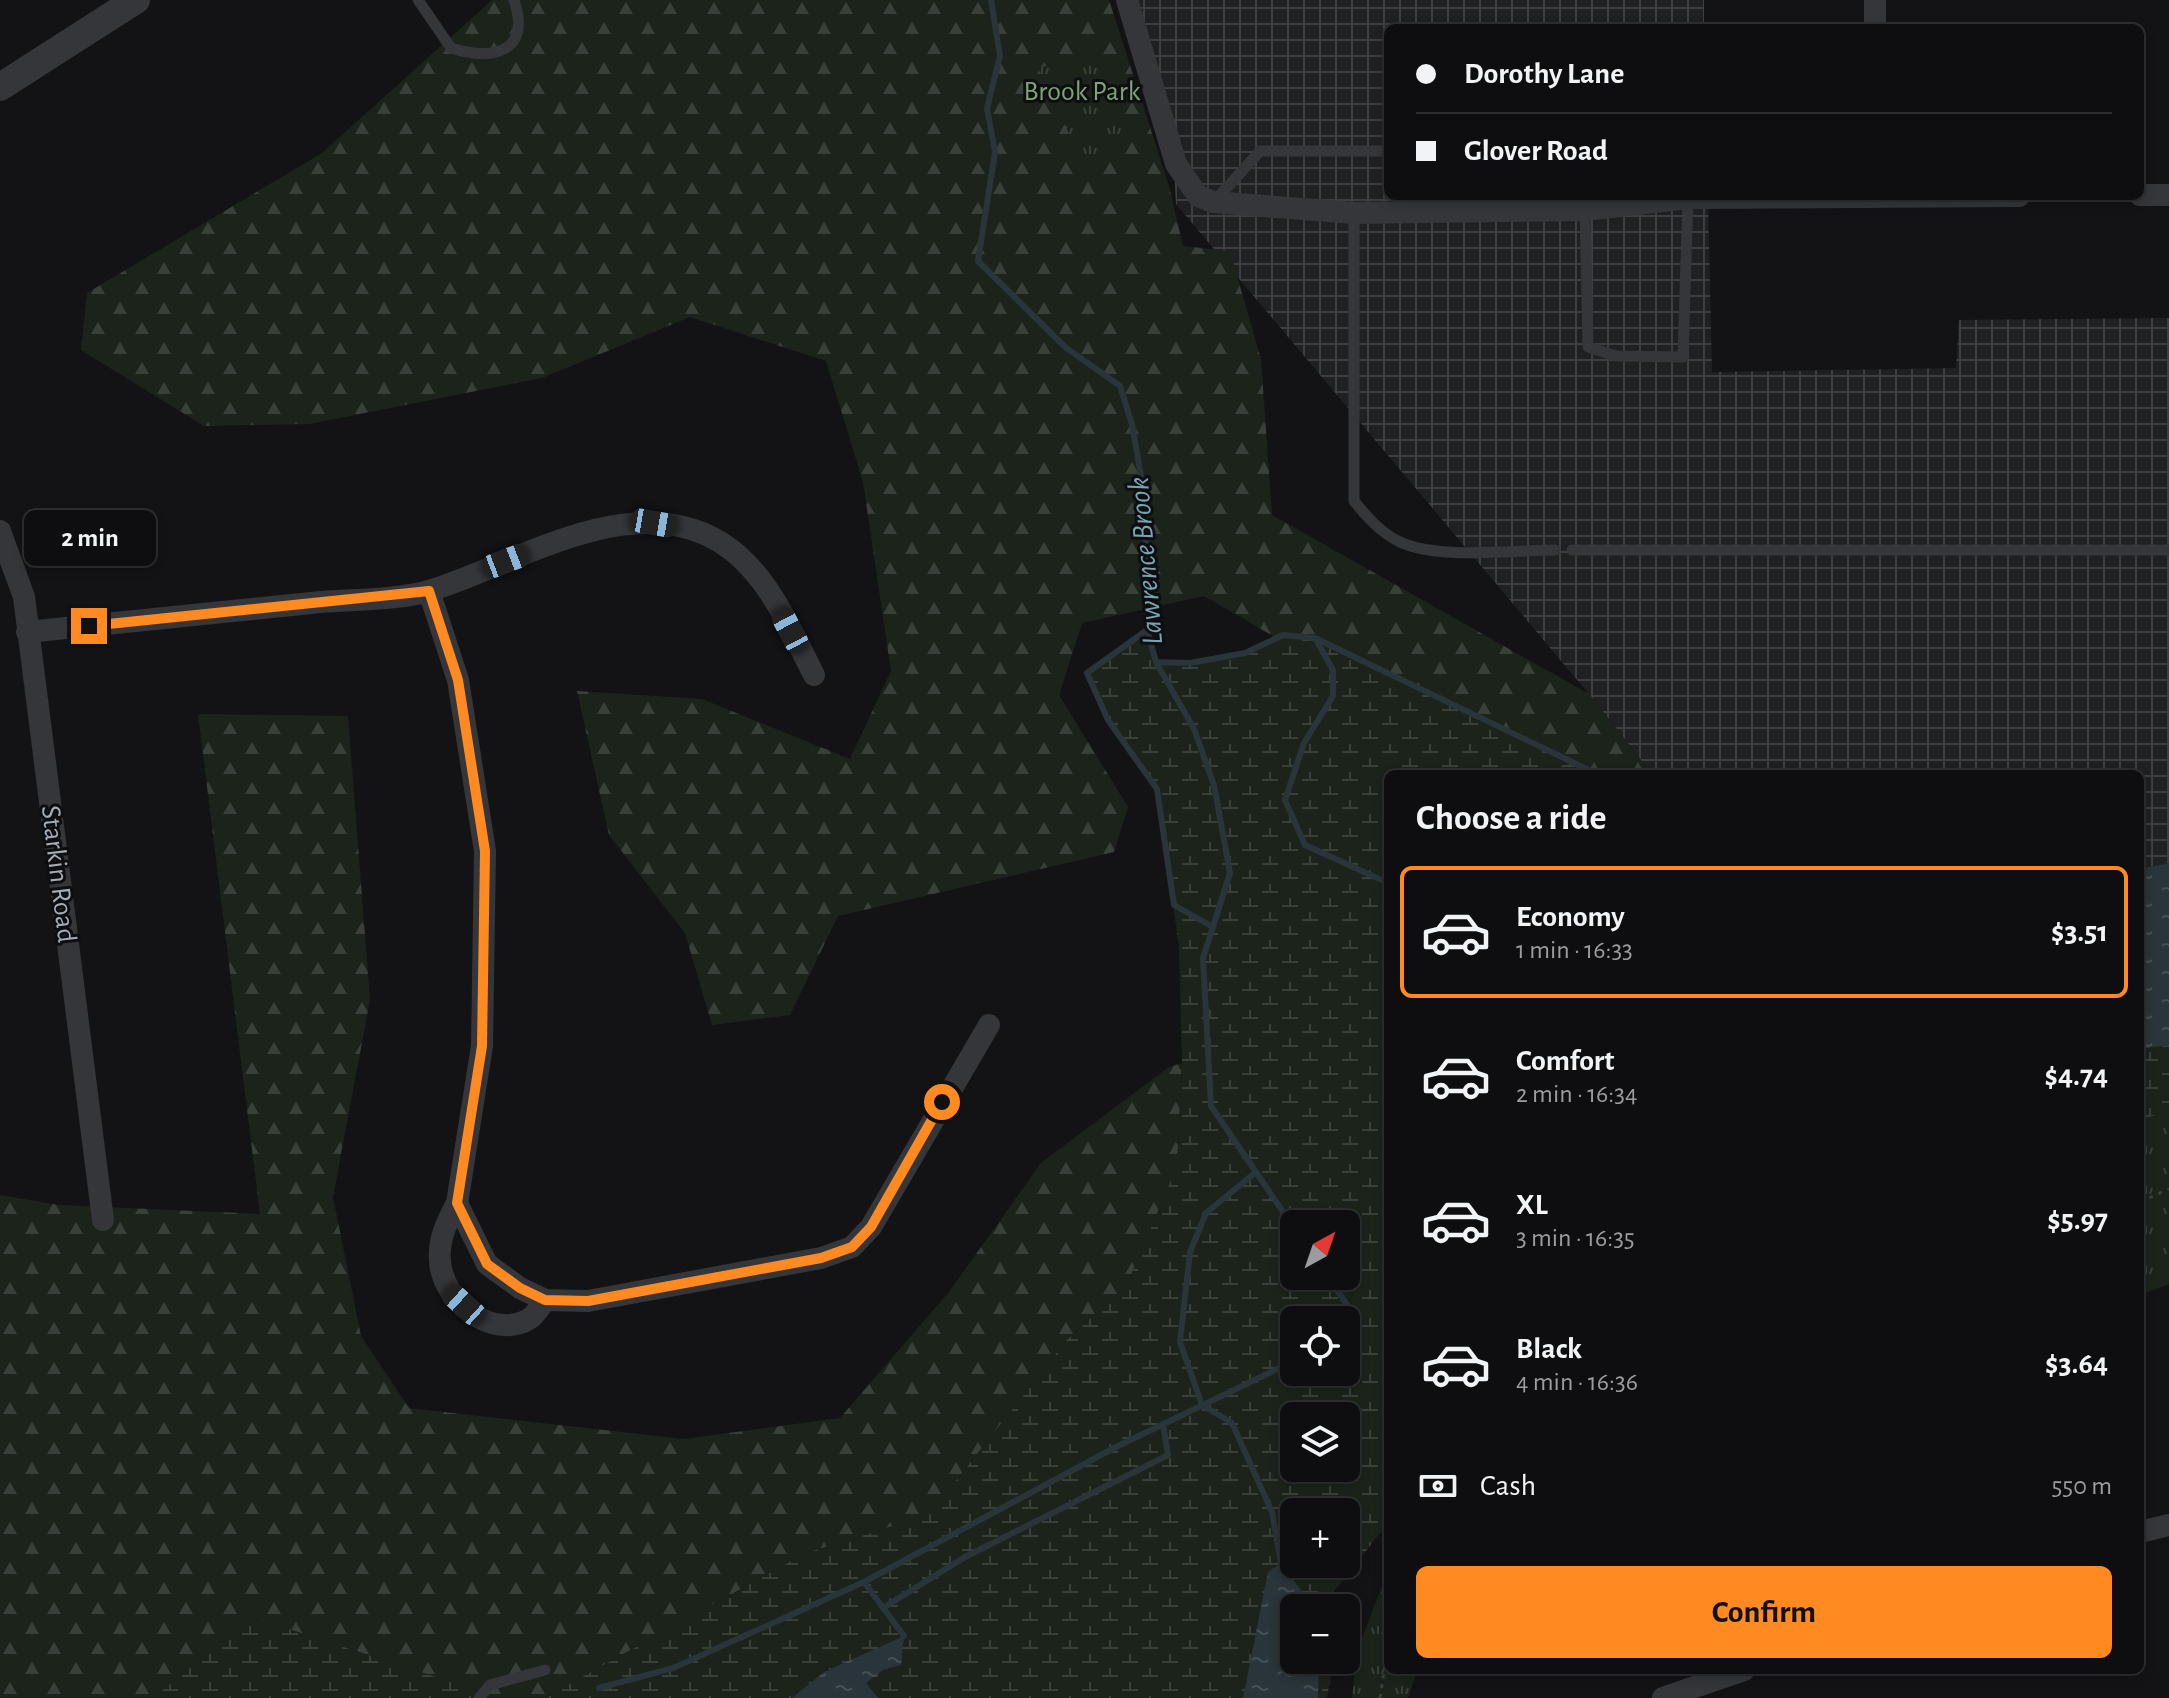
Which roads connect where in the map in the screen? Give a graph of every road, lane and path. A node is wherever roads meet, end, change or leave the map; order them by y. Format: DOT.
graph roads {
  1 [pos="136,0"];
  2 [pos="418,0"];
  3 [pos="514,0"];
  4 [pos="1127,0"];
  5 [pos="1875,0"];
  6 [pos="1875,24"];
  7 [pos="0,87"];
  8 [pos="1384,151"];
  9 [pos="2144,195"];
  10 [pos="2169,195"];
  11 [pos="1664,200"];
  12 [pos="1688,200"];
  13 [pos="1213,202"];
  14 [pos="1560,203"];
  15 [pos="1585,210"];
  16 [pos="1354,213"];
  17 [pos="0,531"];
  18 [pos="1555,550"];
  19 [pos="1572,550"];
  20 [pos="2169,550"];
  21 [pos="429,591"];
  22 [pos="27,632"];
  23 [pos="814,675"];
  24 [pos="989,1025"];
  25 [pos="2169,1189"];
  26 [pos="2144,1200"];
  27 [pos="457,1203"];
  28 [pos="103,1220"];
  29 [pos="545,1300"];
  30 [pos="2169,1525"];
  31 [pos="2144,1531"];
  32 [pos="545,1670"];
  33 [pos="1384,1672"];
  34 [pos="1732,1674"];
  35 [pos="479,1698"];
  36 [pos="1380,1698"];
  37 [pos="1663,1698"];
  1 -- 7 [label="street"];
  2 -- 3 [label="lane"];
  4 -- 13 [label="street"];
  5 -- 6 [label="street"];
  8 -- 13 [label="lane"];
  9 -- 10 [label="street"];
  11 -- 15 [label="street"];
  12 -- 15 [label="lane"];
  13 -- 16 [label="street"];
  14 -- 15 [label="street"];
  14 -- 16 [label="street"];
  16 -- 18 [label="lane"];
  17 -- 22 [label="street, Starkin Road"];
  19 -- 20 [label="lane"];
  21 -- 22 [label="street"];
  21 -- 23 [label="street"];
  21 -- 27 [label="street"];
  22 -- 28 [label="street, Starkin Road"];
  24 -- 29 [label="street"];
  25 -- 26 [label="path"];
  27 -- 29 [label="street"];
  27 -- 29 [label="street"];
  30 -- 31 [label="street"];
  32 -- 35 [label="lane"];
  33 -- 36 [label="path"];
  34 -- 37 [label="street"];
}
